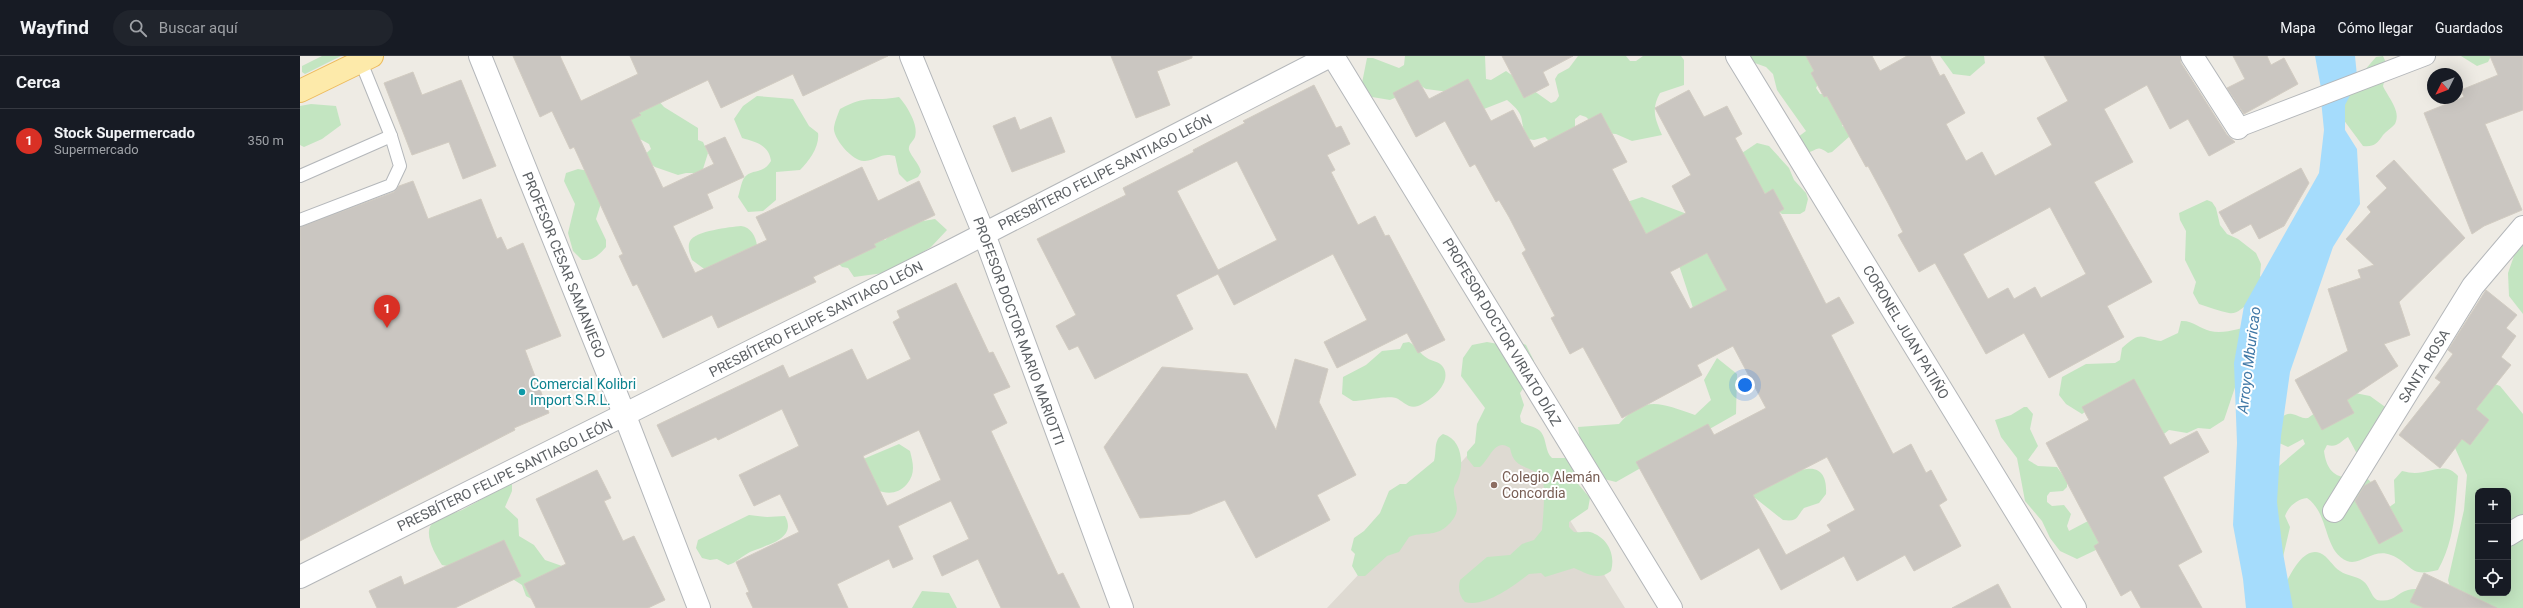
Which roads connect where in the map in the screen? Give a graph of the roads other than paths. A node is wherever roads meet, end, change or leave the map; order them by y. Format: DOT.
graph roads {
  1 [pos="480,56"];
  2 [pos="911,56"];
  3 [pos="1332,56"];
  4 [pos="1737,56"];
  5 [pos="2192,56"];
  6 [pos="2426,56"];
  7 [pos="367,59"];
  8 [pos="300,91"];
  9 [pos="2238,128"];
  10 [pos="391,136"];
  11 [pos="300,176"];
  12 [pos="300,220"];
  13 [pos="2523,227"];
  14 [pos="984,234"];
  15 [pos="626,416"];
  16 [pos="2334,511"];
  17 [pos="2523,526"];
  18 [pos="2511,533"];
  19 [pos="300,577"];
  20 [pos="699,608"];
  21 [pos="1122,608"];
  22 [pos="1671,608"];
  23 [pos="2075,608"];
  1 -- 15 [label="street, PROFESOR CESAR SAMANIEGO"];
  2 -- 14 [label="street, PROFESOR DOCTOR MARIO MARIOTTI"];
  3 -- 14 [label="street, PRESBÍTERO FELIPE SANTIAGO LEÓN"];
  3 -- 22 [label="street, PROFESOR DOCTOR VIRIATO DÍAZ"];
  4 -- 23 [label="street, CORONEL JUAN PATIÑO"];
  5 -- 9 [label="street"];
  6 -- 9 [label="street"];
  7 -- 8 [label="main road"];
  7 -- 10 [label="lane"];
  10 -- 11 [label="lane"];
  10 -- 12 [label="lane"];
  13 -- 16 [label="street, SANTA ROSA"];
  14 -- 15 [label="street, PRESBÍTERO FELIPE SANTIAGO LEÓN"];
  14 -- 21 [label="street, PROFESOR DOCTOR MARIO MARIOTTI"];
  15 -- 19 [label="street, PRESBÍTERO FELIPE SANTIAGO LEÓN"];
  15 -- 20 [label="street, PROFESOR CESAR SAMANIEGO"];
  17 -- 18 [label="street"];
}
